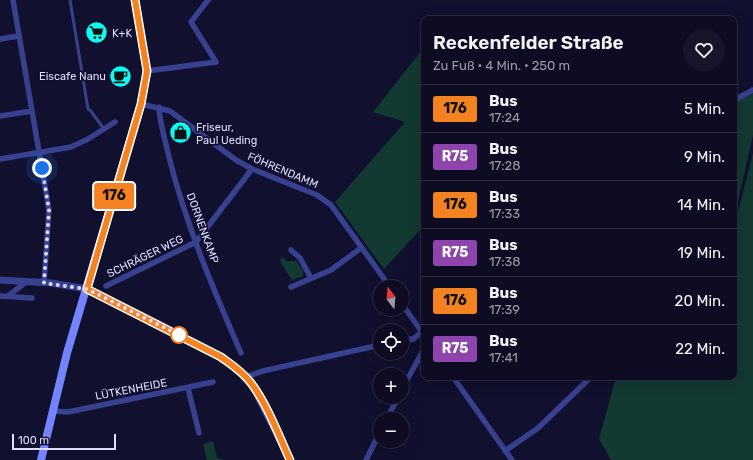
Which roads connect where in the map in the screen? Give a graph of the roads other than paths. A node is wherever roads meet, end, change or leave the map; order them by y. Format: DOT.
graph roads {
  1 [pos="13,0"];
  2 [pos="70,0"];
  3 [pos="135,0"];
  4 [pos="208,0"];
  5 [pos="19,36"];
  6 [pos="0,39"];
  7 [pos="147,71"];
  8 [pos="753,90"];
  9 [pos="737,98"];
  10 [pos="141,104"];
  11 [pos="159,107"];
  12 [pos="32,110"];
  13 [pos="0,116"];
  14 [pos="115,122"];
  15 [pos="104,129"];
  16 [pos="40,154"];
  17 [pos="0,159"];
  18 [pos="252,169"];
  19 [pos="196,242"];
  20 [pos="361,248"];
  21 [pos="291,250"];
  22 [pos="311,278"];
  23 [pos="0,280"];
  24 [pos="385,280"];
  25 [pos="26,282"];
  26 [pos="44,283"];
  27 [pos="106,286"];
  28 [pos="291,287"];
  29 [pos="87,289"];
  30 [pos="0,296"];
  31 [pos="8,296"];
  32 [pos="32,298"];
  33 [pos="409,314"];
  34 [pos="421,331"];
  35 [pos="421,335"];
  36 [pos="409,339"];
  37 [pos="373,347"];
  38 [pos="241,353"];
  39 [pos="421,354"];
  40 [pos="409,376"];
  41 [pos="245,377"];
  42 [pos="456,380"];
  43 [pos="588,380"];
  44 [pos="213,382"];
  45 [pos="188,388"];
  46 [pos="52,411"];
  47 [pos="199,433"];
  48 [pos="373,446"];
  49 [pos="505,451"];
  50 [pos="41,460"];
  51 [pos="290,460"];
  52 [pos="366,460"];
  53 [pos="512,460"];
  1 -- 5 [label="street"];
  2 -- 15 [label="lane"];
  3 -- 7 [label="main road"];
  4 -- 7 [label="street"];
  5 -- 6 [label="street"];
  5 -- 12 [label="street"];
  7 -- 10 [label="main road"];
  8 -- 9 [label="street"];
  10 -- 11 [label="street, FÖHRENDAMM"];
  10 -- 29 [label="main road"];
  11 -- 18 [label="street, FÖHRENDAMM"];
  11 -- 19 [label="street, DORNENKAMP"];
  12 -- 13 [label="street"];
  12 -- 16 [label="street"];
  14 -- 15 [label="street"];
  15 -- 16 [label="street"];
  16 -- 17 [label="street"];
  16 -- 26 [label="street"];
  18 -- 19 [label="street, SCHRÄGER WEG"];
  18 -- 20 [label="street, FÖHRENDAMM"];
  19 -- 27 [label="street, SCHRÄGER WEG"];
  19 -- 38 [label="street, DORNENKAMP"];
  20 -- 22 [label="street"];
  20 -- 24 [label="street, FÖHRENDAMM"];
  21 -- 22 [label="street"];
  22 -- 28 [label="street"];
  23 -- 25 [label="street"];
  25 -- 26 [label="street"];
  25 -- 31 [label="street"];
  26 -- 29 [label="street"];
  29 -- 41 [label="street"];
  29 -- 46 [label="main road"];
  30 -- 31 [label="street"];
  31 -- 32 [label="street"];
  33 -- 34 [label="street"];
  35 -- 36 [label="street"];
  37 -- 41 [label="street"];
  39 -- 40 [label="street"];
  41 -- 51 [label="street"];
  42 -- 49 [label="street"];
  43 -- 49 [label="street"];
  44 -- 45 [label="street, LÜTKENHEIDE"];
  45 -- 46 [label="street, LÜTKENHEIDE"];
  45 -- 47 [label="street"];
  46 -- 50 [label="main road"];
  48 -- 52 [label="street"];
  49 -- 53 [label="street"];
}
